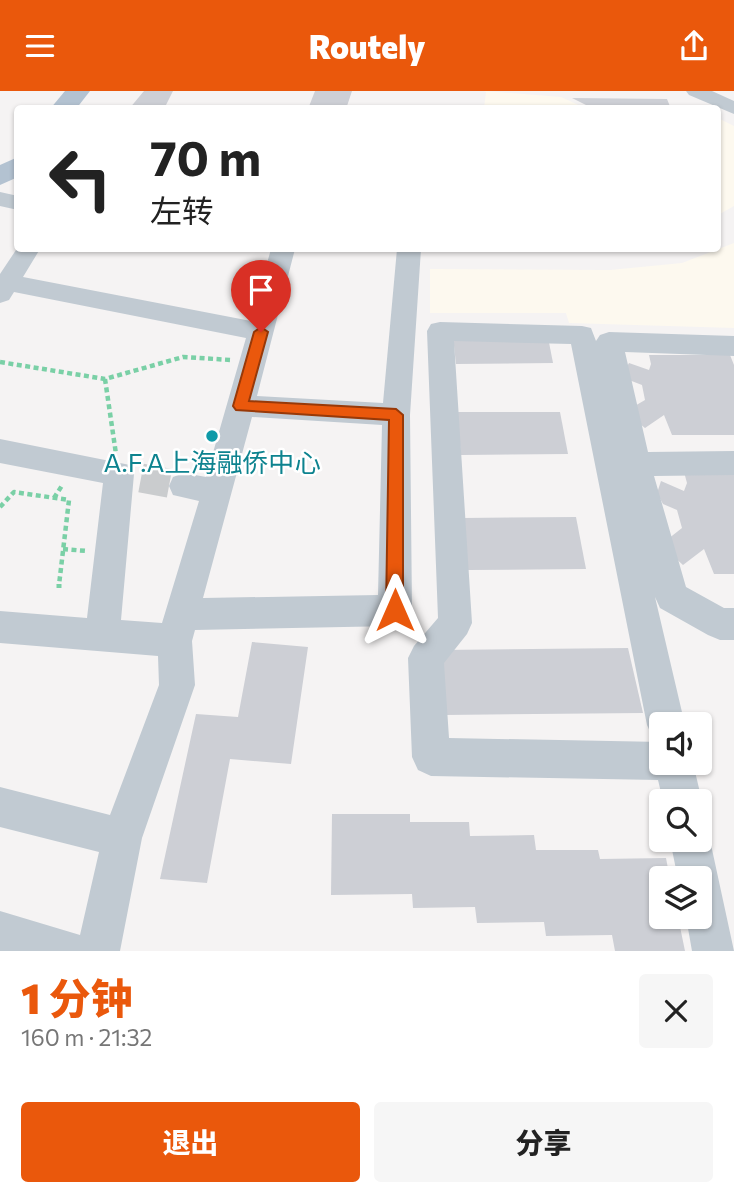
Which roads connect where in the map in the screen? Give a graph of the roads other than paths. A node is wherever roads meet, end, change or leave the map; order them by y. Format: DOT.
graph roads {
  1 [pos="78,91"];
  2 [pos="104,91"];
  3 [pos="696,91"];
  4 [pos="727,98"];
  5 [pos="66,105"];
  6 [pos="92,105"];
  7 [pos="26,252"];
  8 [pos="282,252"];
  9 [pos="409,252"];
  10 [pos="4,288"];
  11 [pos="261,332"];
  12 [pos="734,347"];
  13 [pos="241,406"];
  14 [pos="396,415"];
  15 [pos="0,451"];
  16 [pos="734,463"];
  17 [pos="636,464"];
  18 [pos="184,486"];
  19 [pos="217,492"];
  20 [pos="734,624"];
  21 [pos="0,627"];
  22 [pos="178,627"];
  23 [pos="102,635"];
  24 [pos="663,712"];
  25 [pos="649,761"];
  26 [pos="0,807"];
  27 [pos="122,838"];
  28 [pos="709,929"];
  29 [pos="0,933"];
  30 [pos="65,951"];
  31 [pos="98,951"];
  32 [pos="714,951"];
  1 -- 5 [label="main road"];
  2 -- 6 [label="main road"];
  3 -- 4 [label="street"];
  7 -- 10 [label="street"];
  8 -- 11 [label="street"];
  9 -- 14 [label="street"];
  10 -- 11 [label="street"];
  11 -- 13 [label="street"];
  12 -- 17 [label="street"];
  13 -- 14 [label="street"];
  13 -- 19 [label="street"];
  14 -- 22 [label="street"];
  15 -- 23 [label="street"];
  16 -- 17 [label="street"];
  17 -- 20 [label="street"];
  18 -- 19 [label="street"];
  19 -- 22 [label="street"];
  21 -- 23 [label="street"];
  22 -- 23 [label="street"];
  22 -- 27 [label="street"];
  24 -- 25 [label="street"];
  26 -- 27 [label="street"];
  27 -- 31 [label="street"];
  28 -- 32 [label="street"];
  29 -- 30 [label="street"];
}
